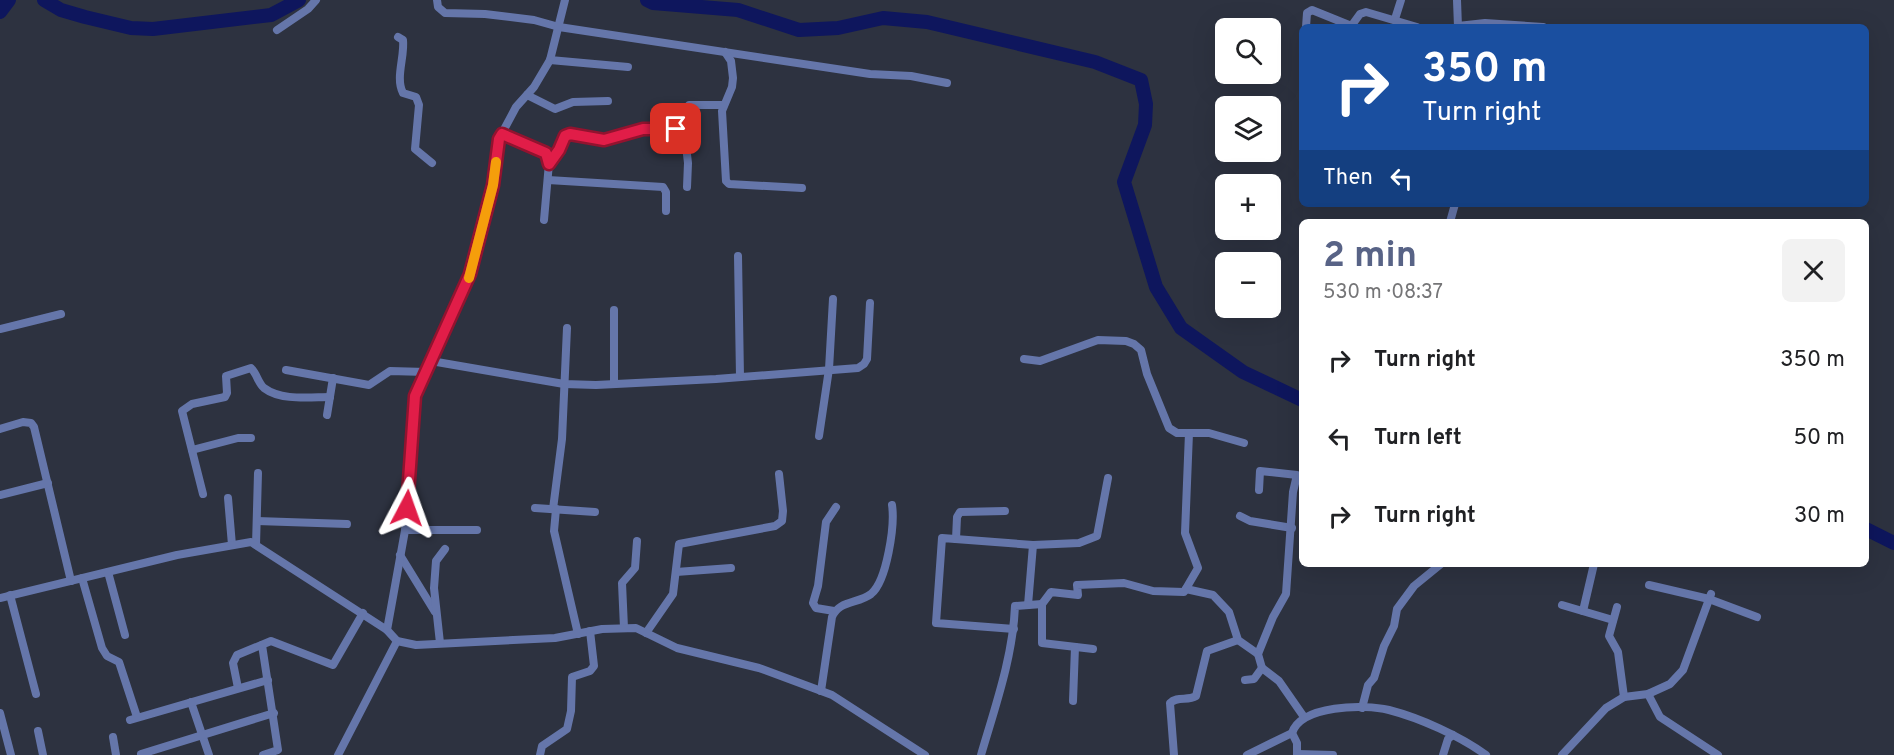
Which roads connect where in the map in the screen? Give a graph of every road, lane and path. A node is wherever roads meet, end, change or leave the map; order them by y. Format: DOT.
graph roads {
  1 [pos="315,0"];
  2 [pos="437,0"];
  3 [pos="565,0"];
  4 [pos="1401,0"];
  5 [pos="1457,0"];
  6 [pos="1395,19"];
  7 [pos="1306,24"];
  8 [pos="1348,24"];
  9 [pos="1354,24"];
  10 [pos="1409,24"];
  11 [pos="1458,24"];
  12 [pos="559,27"];
  13 [pos="277,30"];
  14 [pos="398,37"];
  15 [pos="725,52"];
  16 [pos="550,60"];
  17 [pos="628,67"];
  18 [pos="947,83"];
  19 [pos="527,95"];
  20 [pos="608,101"];
  21 [pos="723,105"];
  22 [pos="684,129"];
  23 [pos="502,134"];
  24 [pos="432,162"];
  25 [pos="549,164"];
  26 [pos="548,180"];
  27 [pos="687,187"];
  28 [pos="802,188"];
  29 [pos="666,211"];
  30 [pos="544,220"];
  31 [pos="738,256"];
  32 [pos="833,299"];
  33 [pos="870,303"];
  34 [pos="614,310"];
  35 [pos="61,314"];
  36 [pos="567,328"];
  37 [pos="0,329"];
  38 [pos="1024,359"];
  39 [pos="430,361"];
  40 [pos="829,369"];
  41 [pos="286,370"];
  42 [pos="426,372"];
  43 [pos="740,377"];
  44 [pos="333,378"];
  45 [pos="564,384"];
  46 [pos="614,384"];
  47 [pos="330,398"];
  48 [pos="327,415"];
  49 [pos="0,429"];
  50 [pos="1189,433"];
  51 [pos="819,436"];
  52 [pos="251,438"];
  53 [pos="1244,443"];
  54 [pos="192,450"];
  55 [pos="258,473"];
  56 [pos="779,474"];
  57 [pos="1108,478"];
  58 [pos="48,483"];
  59 [pos="1259,490"];
  60 [pos="203,494"];
  61 [pos="0,495"];
  62 [pos="228,498"];
  63 [pos="892,505"];
  64 [pos="836,507"];
  65 [pos="536,508"];
  66 [pos="554,509"];
  67 [pos="1005,511"];
  68 [pos="595,512"];
  69 [pos="1240,516"];
  70 [pos="257,521"];
  71 [pos="347,524"];
  72 [pos="1292,528"];
  73 [pos="405,530"];
  74 [pos="477,530"];
  75 [pos="956,539"];
  76 [pos="637,541"];
  77 [pos="232,545"];
  78 [pos="256,545"];
  79 [pos="1033,545"];
  80 [pos="445,549"];
  81 [pos="400,555"];
  82 [pos="1438,567"];
  83 [pos="1593,567"];
  84 [pos="731,568"];
  85 [pos="108,572"];
  86 [pos="676,572"];
  87 [pos="82,578"];
  88 [pos="71,581"];
  89 [pos="1649,585"];
  90 [pos="1186,589"];
  91 [pos="10,595"];
  92 [pos="1710,596"];
  93 [pos="0,598"];
  94 [pos="1042,604"];
  95 [pos="1028,605"];
  96 [pos="1562,605"];
  97 [pos="1617,607"];
  98 [pos="834,611"];
  99 [pos="1583,611"];
  100 [pos="363,613"];
  101 [pos="437,615"];
  102 [pos="1757,617"];
  103 [pos="1613,620"];
  104 [pos="624,628"];
  105 [pos="1014,629"];
  106 [pos="387,630"];
  107 [pos="590,631"];
  108 [pos="646,633"];
  109 [pos="578,634"];
  110 [pos="125,635"];
  111 [pos="1238,640"];
  112 [pos="397,641"];
  113 [pos="440,644"];
  114 [pos="262,645"];
  115 [pos="1075,647"];
  116 [pos="1093,648"];
  117 [pos="1258,654"];
  118 [pos="1262,668"];
  119 [pos="268,680"];
  120 [pos="1245,680"];
  121 [pos="238,688"];
  122 [pos="821,691"];
  123 [pos="36,694"];
  124 [pos="1648,694"];
  125 [pos="1624,697"];
  126 [pos="1073,700"];
  127 [pos="191,702"];
  128 [pos="1362,708"];
  129 [pos="0,713"];
  130 [pos="274,713"];
  131 [pos="1304,717"];
  132 [pos="38,731"];
  133 [pos="203,734"];
  134 [pos="1292,734"];
  135 [pos="1453,735"];
  136 [pos="113,737"];
  137 [pos="141,754"];
  138 [pos="1297,754"];
  139 [pos="10,755"];
  140 [pos="43,755"];
  141 [pos="116,755"];
  142 [pos="209,755"];
  143 [pos="262,755"];
  144 [pos="338,755"];
  145 [pos="540,755"];
  146 [pos="925,755"];
  147 [pos="981,755"];
  148 [pos="1174,755"];
  149 [pos="1247,755"];
  150 [pos="1333,755"];
  151 [pos="1443,755"];
  152 [pos="1486,755"];
  153 [pos="1562,755"];
  154 [pos="1718,755"];
  1 -- 13 [label="street"];
  2 -- 12 [label="street"];
  3 -- 12 [label="street"];
  4 -- 6 [label="street"];
  5 -- 11 [label="street"];
  6 -- 9 [label="street"];
  6 -- 10 [label="street"];
  7 -- 8 [label="street"];
  12 -- 15 [label="street"];
  12 -- 16 [label="street"];
  14 -- 24 [label="street"];
  15 -- 18 [label="street"];
  15 -- 21 [label="street"];
  16 -- 17 [label="street"];
  16 -- 19 [label="street"];
  19 -- 20 [label="street"];
  19 -- 23 [label="street"];
  21 -- 22 [label="street"];
  21 -- 28 [label="street"];
  22 -- 25 [label="street"];
  22 -- 27 [label="street"];
  23 -- 25 [label="street"];
  23 -- 39 [label="street"];
  25 -- 26 [label="street"];
  26 -- 29 [label="street"];
  26 -- 30 [label="street"];
  31 -- 43 [label="street"];
  32 -- 40 [label="street"];
  33 -- 40 [label="street"];
  34 -- 46 [label="street"];
  35 -- 37 [label="street"];
  36 -- 45 [label="street"];
  38 -- 50 [label="street"];
  39 -- 42 [label="street"];
  39 -- 45 [label="street"];
  40 -- 43 [label="street"];
  40 -- 51 [label="street"];
  41 -- 44 [label="street"];
  42 -- 44 [label="street"];
  42 -- 73 [label="street"];
  43 -- 46 [label="street"];
  44 -- 47 [label="street"];
  45 -- 46 [label="street"];
  45 -- 66 [label="street"];
  47 -- 48 [label="street"];
  47 -- 54 [label="street"];
  49 -- 58 [label="street"];
  50 -- 53 [label="street"];
  50 -- 90 [label="street"];
  52 -- 54 [label="street"];
  54 -- 60 [label="street"];
  55 -- 70 [label="street"];
  56 -- 86 [label="street"];
  57 -- 79 [label="street"];
  58 -- 61 [label="street"];
  58 -- 88 [label="street"];
  59 -- 72 [label="street"];
  62 -- 77 [label="street"];
  63 -- 98 [label="street"];
  64 -- 98 [label="street"];
  65 -- 66 [label="street"];
  66 -- 68 [label="street"];
  66 -- 109 [label="street"];
  67 -- 75 [label="street"];
  69 -- 72 [label="street"];
  70 -- 71 [label="street"];
  70 -- 78 [label="street"];
  72 -- 117 [label="street"];
  73 -- 74 [label="street"];
  73 -- 81 [label="street"];
  75 -- 79 [label="street"];
  75 -- 105 [label="street"];
  76 -- 104 [label="street"];
  77 -- 78 [label="street"];
  77 -- 85 [label="street"];
  78 -- 100 [label="street"];
  79 -- 95 [label="street"];
  80 -- 101 [label="street"];
  81 -- 101 [label="street"];
  81 -- 106 [label="street"];
  82 -- 128 [label="street"];
  83 -- 99 [label="street"];
  84 -- 86 [label="street"];
  85 -- 87 [label="street"];
  85 -- 110 [label="street"];
  86 -- 108 [label="street"];
  87 -- 88 [label="street"];
  87 -- 127 [label="street"];
  88 -- 91 [label="street"];
  89 -- 92 [label="street"];
  90 -- 94 [label="street"];
  90 -- 111 [label="street"];
  91 -- 93 [label="street"];
  91 -- 123 [label="street"];
  92 -- 102 [label="street"];
  92 -- 124 [label="street"];
  94 -- 95 [label="street"];
  94 -- 115 [label="street"];
  95 -- 105 [label="street"];
  96 -- 99 [label="street"];
  97 -- 103 [label="street"];
  98 -- 122 [label="street"];
  99 -- 103 [label="street"];
  100 -- 106 [label="street"];
  100 -- 114 [label="street"];
  101 -- 113 [label="street"];
  103 -- 125 [label="street"];
  104 -- 107 [label="street"];
  104 -- 108 [label="street"];
  105 -- 147 [label="street"];
  106 -- 112 [label="street"];
  107 -- 109 [label="street"];
  107 -- 145 [label="street"];
  108 -- 122 [label="street"];
  109 -- 113 [label="street"];
  111 -- 117 [label="street"];
  111 -- 148 [label="street"];
  112 -- 113 [label="street"];
  112 -- 144 [label="street"];
  114 -- 119 [label="street"];
  114 -- 121 [label="street"];
  115 -- 116 [label="street"];
  115 -- 126 [label="street"];
  117 -- 118 [label="street"];
  118 -- 120 [label="street"];
  118 -- 131 [label="street"];
  119 -- 121 [label="street"];
  119 -- 130 [label="street"];
  121 -- 127 [label="street"];
  122 -- 146 [label="street"];
  124 -- 125 [label="street"];
  124 -- 154 [label="street"];
  125 -- 153 [label="street"];
  127 -- 133 [label="street"];
  128 -- 131 [label="street"];
  128 -- 135 [label="street"];
  129 -- 139 [label="street"];
  130 -- 133 [label="street"];
  130 -- 143 [label="street"];
  131 -- 134 [label="street"];
  132 -- 140 [label="street"];
  133 -- 137 [label="street"];
  133 -- 142 [label="street"];
  134 -- 138 [label="street"];
  134 -- 149 [label="street"];
  135 -- 151 [label="street"];
  135 -- 152 [label="street"];
  136 -- 141 [label="street"];
  138 -- 150 [label="street"];
}
